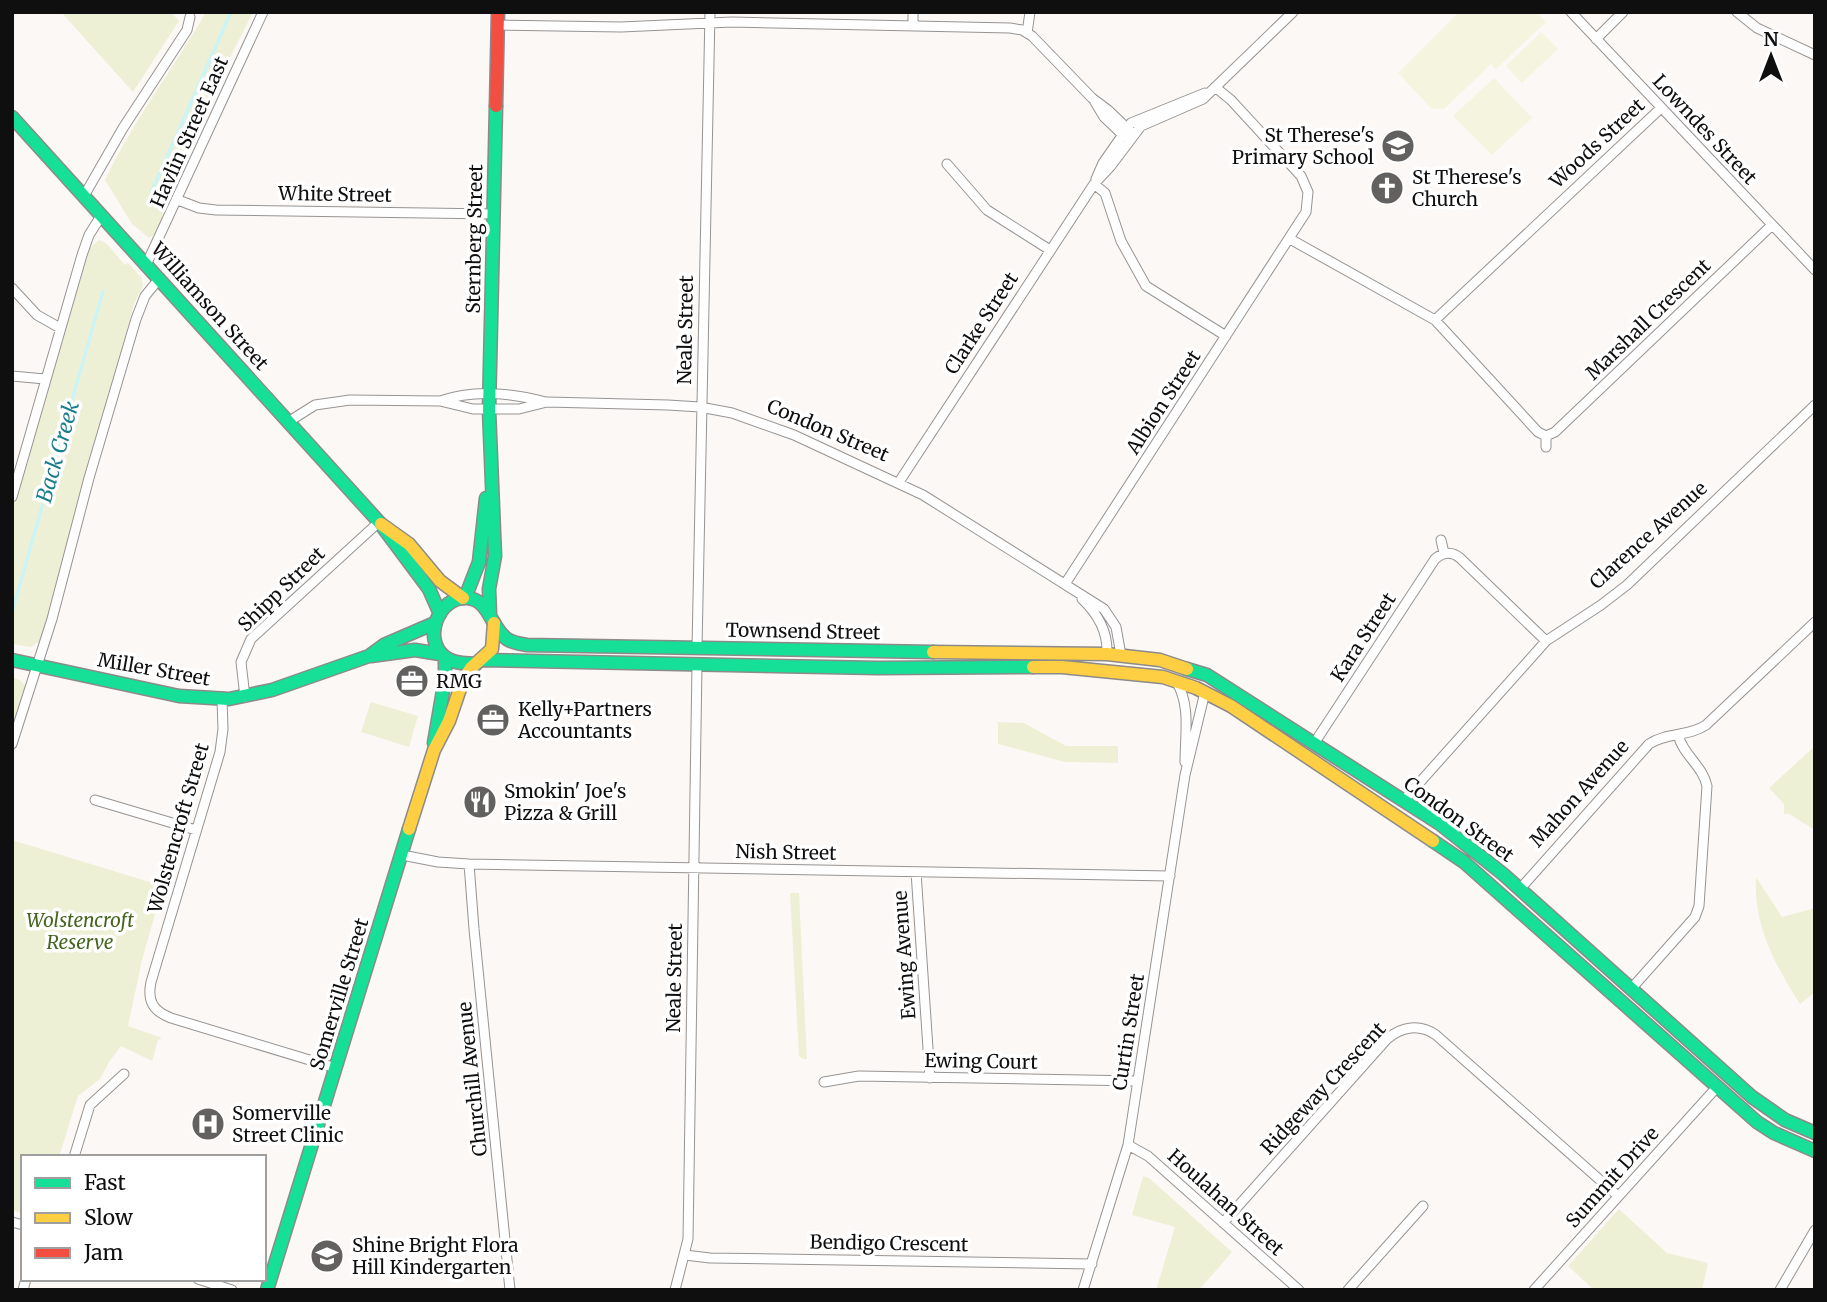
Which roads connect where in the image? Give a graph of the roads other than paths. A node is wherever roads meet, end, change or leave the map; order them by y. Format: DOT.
graph roads {
  1 [pos="263,12"];
  2 [pos="913,12"];
  3 [pos="1030,12"];
  4 [pos="1293,12"];
  5 [pos="1571,12"];
  6 [pos="1623,12"];
  7 [pos="1737,12"];
  8 [pos="190,17"];
  9 [pos="710,17"];
  10 [pos="498,19"];
  11 [pos="913,26"];
  12 [pos="1027,33"];
  13 [pos="1596,39"];
  14 [pos="1815,55"];
  15 [pos="1215,87"];
  16 [pos="1661,108"];
  17 [pos="12,117"];
  18 [pos="1127,134"];
  19 [pos="947,164"];
  20 [pos="1094,184"];
  21 [pos="84,196"];
  22 [pos="178,200"];
  23 [pos="494,214"];
  24 [pos="101,216"];
  25 [pos="1772,225"];
  26 [pos="1290,239"];
  27 [pos="1050,250"];
  28 [pos="146,265"];
  29 [pos="1815,270"];
  30 [pos="159,279"];
  31 [pos="12,288"];
  32 [pos="1435,320"];
  33 [pos="60,328"];
  34 [pos="1226,336"];
  35 [pos="12,376"];
  36 [pos="45,379"];
  37 [pos="489,394"];
  38 [pos="440,401"];
  39 [pos="547,402"];
  40 [pos="1815,405"];
  41 [pos="701,407"];
  42 [pos="489,410"];
  43 [pos="288,422"];
  44 [pos="1546,436"];
  45 [pos="1546,447"];
  46 [pos="490,466"];
  47 [pos="899,482"];
  48 [pos="12,497"];
  49 [pos="379,522"];
  50 [pos="1441,540"];
  51 [pos="1444,553"];
  52 [pos="1065,584"];
  53 [pos="464,598"];
  54 [pos="438,618"];
  55 [pos="492,619"];
  56 [pos="1815,622"];
  57 [pos="1546,641"];
  58 [pos="697,649"];
  59 [pos="1107,654"];
  60 [pos="1121,655"];
  61 [pos="369,656"];
  62 [pos="442,656"];
  63 [pos="14,660"];
  64 [pos="479,662"];
  65 [pos="697,665"];
  66 [pos="37,666"];
  67 [pos="1115,671"];
  68 [pos="1175,680"];
  69 [pos="1205,692"];
  70 [pos="245,697"];
  71 [pos="222,700"];
  72 [pos="1678,735"];
  73 [pos="1315,742"];
  74 [pos="12,744"];
  75 [pos="434,750"];
  76 [pos="1185,775"];
  77 [pos="95,800"];
  78 [pos="1404,800"];
  79 [pos="1395,814"];
  80 [pos="196,830"];
  81 [pos="402,855"];
  82 [pos="469,864"];
  83 [pos="694,868"];
  84 [pos="916,872"];
  85 [pos="1170,876"];
  86 [pos="1520,889"];
  87 [pos="1509,901"];
  88 [pos="1631,989"];
  89 [pos="336,1068"];
  90 [pos="124,1074"];
  91 [pos="930,1077"];
  92 [pos="1138,1081"];
  93 [pos="824,1082"];
  94 [pos="1717,1087"];
  95 [pos="1815,1133"];
  96 [pos="1128,1145"];
  97 [pos="1815,1152"];
  98 [pos="75,1155"];
  99 [pos="1618,1196"];
  100 [pos="1423,1206"];
  101 [pos="1223,1223"];
  102 [pos="1815,1230"];
  103 [pos="685,1255"];
  104 [pos="1092,1264"];
  105 [pos="204,1281"];
  106 [pos="1296,1289"];
  107 [pos="232,1290"];
  108 [pos="267,1290"];
  109 [pos="510,1290"];
  110 [pos="675,1290"];
  111 [pos="1083,1290"];
  112 [pos="1348,1290"];
  113 [pos="1534,1290"];
  114 [pos="1780,1290"];
  1 -- 22 [label="street, Havlin Street East"];
  2 -- 11 [label="street"];
  3 -- 12 [label="street"];
  4 -- 15 [label="street, Clarke Street"];
  5 -- 13 [label="street, Lowndes Street"];
  6 -- 13 [label="street"];
  7 -- 14 [label="street"];
  8 -- 21 [label="street"];
  9 -- 10 [label="street"];
  9 -- 11 [label="street"];
  9 -- 41 [label="street, Neale Street"];
  10 -- 23 [label="main road, Sternberg Street"];
  11 -- 12 [label="street"];
  12 -- 18 [label="street"];
  13 -- 16 [label="street, Lowndes Street"];
  15 -- 18 [label="street, Clarke Street"];
  15 -- 26 [label="street"];
  16 -- 25 [label="street, Lowndes Street"];
  16 -- 32 [label="street, Woods Street"];
  17 -- 21 [label="main road, Williamson Street"];
  18 -- 20 [label="street, Clarke Street"];
  19 -- 27 [label="street"];
  20 -- 27 [label="street, Clarke Street"];
  20 -- 34 [label="street"];
  21 -- 24 [label="main road, Williamson Street"];
  22 -- 23 [label="street, White Street"];
  22 -- 28 [label="street, Havlin Street East"];
  23 -- 37 [label="main road, Sternberg Street"];
  24 -- 28 [label="main road, Williamson Street"];
  24 -- 33 [label="street"];
  25 -- 29 [label="street, Lowndes Street"];
  25 -- 44 [label="street, Marshall Crescent"];
  26 -- 32 [label="street"];
  26 -- 34 [label="street, Albion Street"];
  27 -- 47 [label="street, Clarke Street"];
  28 -- 30 [label="main road, Williamson Street"];
  30 -- 43 [label="main road, Williamson Street"];
  30 -- 66 [label="street"];
  31 -- 33 [label="street"];
  32 -- 44 [label="street"];
  33 -- 36 [label="street"];
  34 -- 52 [label="street, Albion Street"];
  35 -- 36 [label="street"];
  36 -- 48 [label="street"];
  37 -- 38 [label="street, Condon Street"];
  37 -- 39 [label="street, Condon Street"];
  37 -- 42 [label="main road, Sternberg Street"];
  38 -- 42 [label="street, Condon Street"];
  38 -- 43 [label="street, Condon Street"];
  39 -- 41 [label="street, Condon Street"];
  39 -- 42 [label="street, Condon Street"];
  40 -- 57 [label="street, Clarence Avenue"];
  41 -- 47 [label="street, Condon Street"];
  41 -- 58 [label="street, Neale Street"];
  42 -- 46 [label="main road, Sternberg Street"];
  43 -- 49 [label="main road, Williamson Street"];
  44 -- 45 [label="street"];
  46 -- 53 [label="main road, Sternberg Street"];
  46 -- 55 [label="main road, Sternberg Street"];
  47 -- 52 [label="street, Condon Street"];
  49 -- 53 [label="main road, Williamson Street"];
  49 -- 54 [label="main road, Williamson Street"];
  49 -- 70 [label="street, Shipp Street"];
  50 -- 51 [label="street"];
  51 -- 57 [label="street"];
  51 -- 73 [label="street, Kara Street"];
  52 -- 59 [label="street, Condon Street"];
  52 -- 60 [label="street, Condon Street"];
  53 -- 54 [label="main road"];
  53 -- 55 [label="main road"];
  54 -- 61 [label="main road, Miller Street"];
  54 -- 62 [label="main road"];
  55 -- 58 [label="main road, Townsend Street"];
  55 -- 64 [label="main road"];
  56 -- 72 [label="street, Mahon Avenue"];
  57 -- 78 [label="street, Clarence Avenue"];
  58 -- 59 [label="main road, Townsend Street"];
  59 -- 60 [label="main road, Townsend Street"];
  60 -- 69 [label="main road"];
  60 -- 73 [label="main road, Condon Street"];
  61 -- 62 [label="main road, Miller Street"];
  61 -- 70 [label="main road, Miller Street"];
  62 -- 64 [label="main road"];
  62 -- 75 [label="main road, Somerville Street"];
  63 -- 66 [label="main road, Miller Street"];
  64 -- 65 [label="main road, Townsend Street"];
  64 -- 75 [label="main road, Somerville Street"];
  65 -- 67 [label="main road, Townsend Street"];
  65 -- 83 [label="street, Neale Street"];
  66 -- 71 [label="main road, Miller Street"];
  66 -- 74 [label="street"];
  67 -- 68 [label="main road, Condon Street"];
  68 -- 69 [label="main road, Condon Street"];
  68 -- 76 [label="street, Curtin Street"];
  69 -- 76 [label="street, Curtin Street"];
  69 -- 79 [label="main road, Condon Street"];
  70 -- 71 [label="main road, Miller Street"];
  71 -- 80 [label="street, Wolstencroft Street"];
  72 -- 86 [label="street, Mahon Avenue"];
  72 -- 88 [label="street"];
  73 -- 78 [label="main road, Condon Street"];
  75 -- 81 [label="main road, Somerville Street"];
  76 -- 85 [label="street, Curtin Street"];
  77 -- 80 [label="street"];
  78 -- 79 [label="main road, Clarence Avenue"];
  78 -- 86 [label="main road, Condon Street"];
  79 -- 87 [label="main road, Condon Street"];
  80 -- 89 [label="street, Wolstencroft Street"];
  81 -- 82 [label="street, Nish Street"];
  81 -- 89 [label="main road, Somerville Street"];
  82 -- 83 [label="street, Nish Street"];
  82 -- 109 [label="street, Churchill Avenue"];
  83 -- 84 [label="street, Nish Street"];
  83 -- 103 [label="street, Neale Street"];
  84 -- 85 [label="street, Nish Street"];
  84 -- 91 [label="street, Ewing Avenue"];
  85 -- 92 [label="street, Curtin Street"];
  86 -- 87 [label="main road, Mahon Avenue"];
  86 -- 88 [label="main road, Condon Street"];
  87 -- 94 [label="main road, Condon Street"];
  88 -- 95 [label="main road, Condon Street"];
  89 -- 108 [label="main road, Somerville Street"];
  90 -- 98 [label="street"];
  91 -- 92 [label="street, Ewing Court"];
  91 -- 93 [label="street, Ewing Court"];
  92 -- 96 [label="street, Curtin Street"];
  94 -- 97 [label="main road, Condon Street"];
  94 -- 99 [label="street, Summit Drive"];
  96 -- 101 [label="street, Houlahan Street"];
  96 -- 104 [label="street, Curtin Street"];
  99 -- 101 [label="street, Ridgeway Crescent"];
  99 -- 113 [label="street, Summit Drive"];
  100 -- 112 [label="street"];
  101 -- 106 [label="street, Houlahan Street"];
  102 -- 114 [label="street"];
  103 -- 104 [label="street, Bendigo Crescent"];
  103 -- 110 [label="street, Neale Street"];
  104 -- 111 [label="street, Curtin Street"];
  105 -- 107 [label="street"];
}
